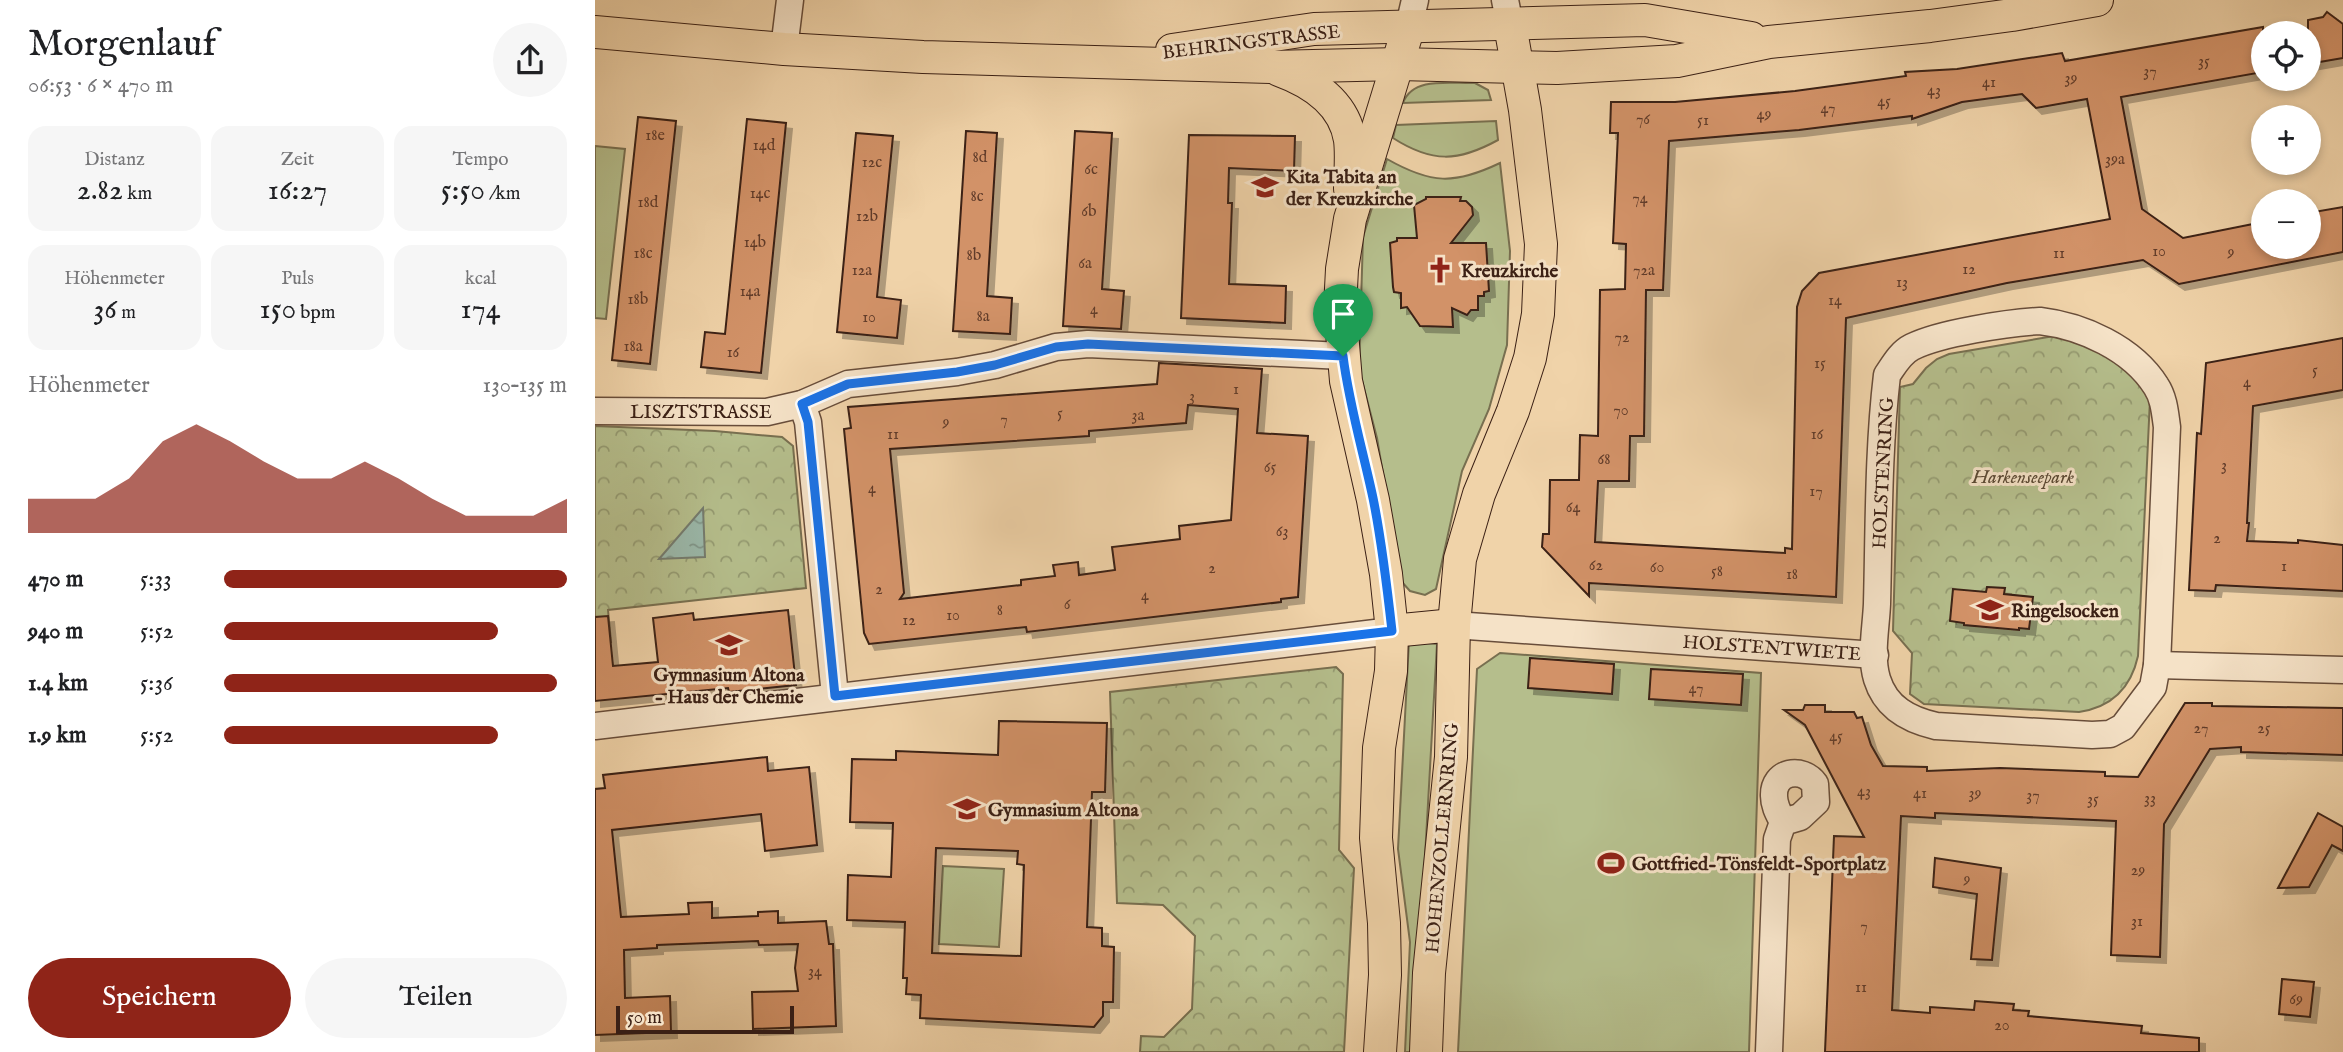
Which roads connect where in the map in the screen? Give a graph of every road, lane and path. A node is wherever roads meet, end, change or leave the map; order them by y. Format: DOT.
graph roads {
  1 [pos="790,0"];
  2 [pos="2097,0"];
  3 [pos="1412,13"];
  4 [pos="1507,13"];
  5 [pos="595,32"];
  6 [pos="1769,41"];
  7 [pos="784,49"];
  8 [pos="1109,61"];
  9 [pos="1399,64"];
  10 [pos="1270,67"];
  11 [pos="1518,67"];
  12 [pos="1350,219"];
  13 [pos="1343,356"];
  14 [pos="802,404"];
  15 [pos="595,411"];
  16 [pos="1454,625"];
  17 [pos="1392,631"];
  18 [pos="1875,655"];
  19 [pos="2157,665"];
  20 [pos="2343,670"];
  21 [pos="835,696"];
  22 [pos="595,726"];
  23 [pos="1783,822"];
  24 [pos="1380,1052"];
  25 [pos="1426,1052"];
  26 [pos="1769,1052"];
  1 -- 7 [label="street"];
  2 -- 6 [label="main road, BEHRINGSTRASSE"];
  3 -- 4 [label="main road, BEHRINGSTRASSE"];
  3 -- 8 [label="main road, BEHRINGSTRASSE"];
  3 -- 9 [label="main road"];
  4 -- 6 [label="main road, BEHRINGSTRASSE"];
  4 -- 11 [label="main road, HOHENZOLLERNRING"];
  5 -- 7 [label="main road, BEHRINGSTRASSE"];
  6 -- 11 [label="main road, BEHRINGSTRASSE"];
  7 -- 8 [label="main road, BEHRINGSTRASSE"];
  8 -- 10 [label="main road, BEHRINGSTRASSE"];
  9 -- 10 [label="main road, BEHRINGSTRASSE"];
  9 -- 11 [label="main road, BEHRINGSTRASSE"];
  9 -- 12 [label="main road"];
  10 -- 12 [label="main road"];
  11 -- 16 [label="main road, HOHENZOLLERNRING"];
  12 -- 13 [label="main road"];
  13 -- 14 [label="street, LISZTSTRASSE"];
  13 -- 17 [label="main road"];
  14 -- 15 [label="street, LISZTSTRASSE"];
  14 -- 21 [label="street"];
  16 -- 17 [label="main road"];
  16 -- 18 [label="street, HOLSTENTWIETE"];
  16 -- 25 [label="main road, HOHENZOLLERNRING"];
  17 -- 21 [label="street"];
  17 -- 24 [label="main road"];
  18 -- 19 [label="street, HOLSTENTWIETE"];
  18 -- 19 [label="street, HOLSTENRING"];
  19 -- 20 [label="street"];
  21 -- 22 [label="street"];
  23 -- 26 [label="street"];
}
